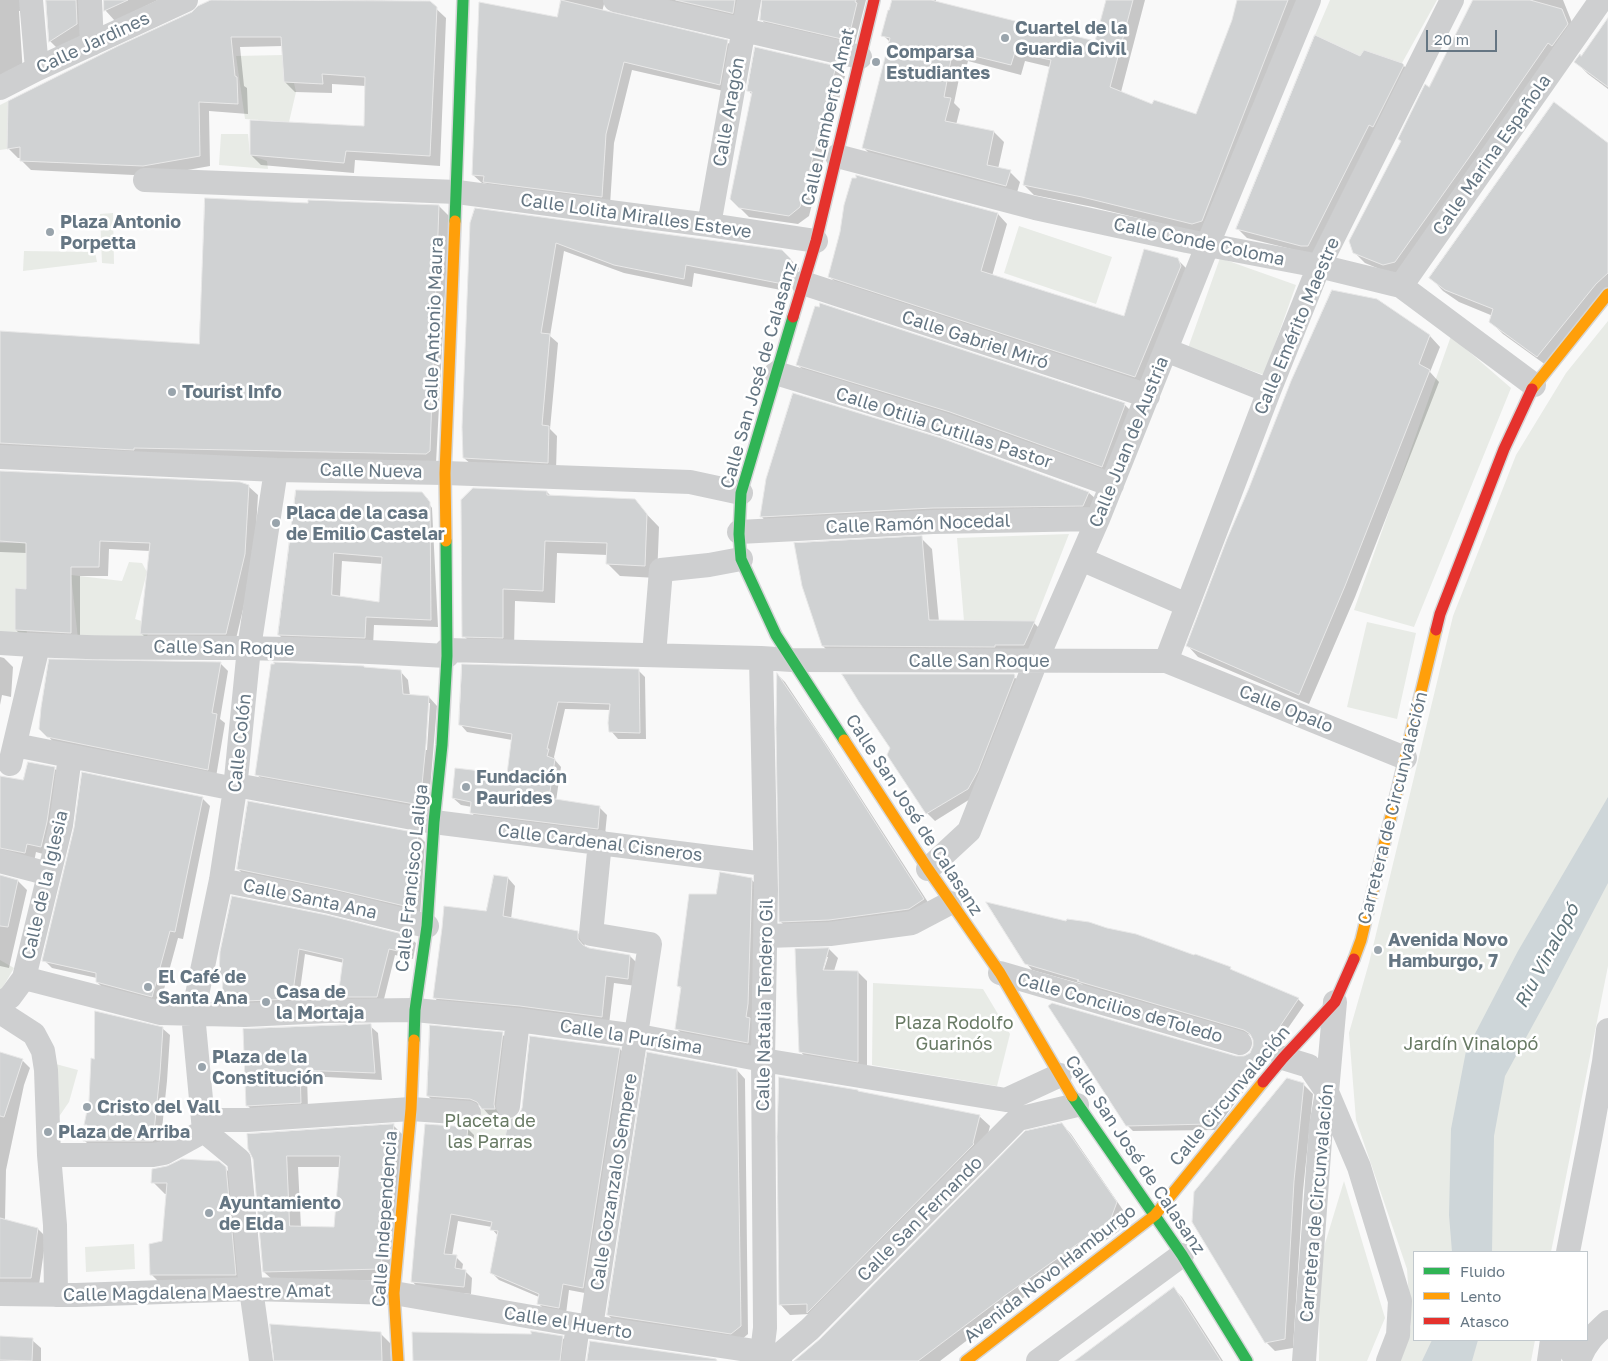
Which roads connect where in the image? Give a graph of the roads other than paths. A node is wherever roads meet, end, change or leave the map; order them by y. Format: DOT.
graph roads {
  1 [pos="31,0"];
  2 [pos="90,0"];
  3 [pos="186,0"];
  4 [pos="463,0"];
  5 [pos="615,0"];
  6 [pos="749,0"];
  7 [pos="874,0"];
  8 [pos="1309,0"];
  9 [pos="1452,0"];
  10 [pos="1594,1"];
  11 [pos="638,3"];
  12 [pos="744,30"];
  13 [pos="92,44"];
  14 [pos="860,57"];
  15 [pos="37,69"];
  16 [pos="0,88"];
  17 [pos="837,156"];
  18 [pos="145,180"];
  19 [pos="457,192"];
  20 [pos="710,225"];
  21 [pos="816,241"];
  22 [pos="1208,244"];
  23 [pos="1319,266"];
  24 [pos="803,283"];
  25 [pos="1401,286"];
  26 [pos="1608,294"];
  27 [pos="1166,350"];
  28 [pos="776,373"];
  29 [pos="1534,385"];
  30 [pos="1269,391"];
  31 [pos="1148,396"];
  32 [pos="0,457"];
  33 [pos="276,470"];
  34 [pos="446,473"];
  35 [pos="1112,484"];
  36 [pos="741,493"];
  37 [pos="1098,518"];
  38 [pos="739,532"];
  39 [pos="741,559"];
  40 [pos="1081,559"];
  41 [pos="1187,605"];
  42 [pos="0,643"];
  43 [pos="38,646"];
  44 [pos="249,648"];
  45 [pos="447,653"];
  46 [pos="654,654"];
  47 [pos="761,658"];
  48 [pos="792,660"];
  49 [pos="1036,661"];
  50 [pos="1166,661"];
  51 [pos="70,756"];
  52 [pos="1405,758"];
  53 [pos="235,787"];
  54 [pos="434,822"];
  55 [pos="600,842"];
  56 [pos="0,861"];
  57 [pos="765,864"];
  58 [pos="928,869"];
  59 [pos="49,874"];
  60 [pos="221,880"];
  61 [pos="950,903"];
  62 [pos="427,926"];
  63 [pos="766,936"];
  64 [pos="1000,973"];
  65 [pos="24,978"];
  66 [pos="1335,1002"];
  67 [pos="0,1004"];
  68 [pos="415,1010"];
  69 [pos="0,1012"];
  70 [pos="193,1014"];
  71 [pos="518,1020"];
  72 [pos="1608,1030"];
  73 [pos="637,1036"];
  74 [pos="1240,1042"];
  75 [pos="1283,1058"];
  76 [pos="1606,1059"];
  77 [pos="763,1060"];
  78 [pos="1060,1075"];
  79 [pos="1327,1092"];
  80 [pos="1077,1104"];
  81 [pos="508,1106"];
  82 [pos="411,1109"];
  83 [pos="1012,1109"];
  84 [pos="469,1114"];
  85 [pos="204,1125"];
  86 [pos="1600,1136"];
  87 [pos="49,1155"];
  88 [pos="1155,1215"];
  89 [pos="1568,1251"];
  90 [pos="1182,1255"];
  91 [pos="251,1289"];
  92 [pos="394,1293"];
  93 [pos="0,1294"];
  94 [pos="56,1295"];
  95 [pos="1608,1322"];
  96 [pos="585,1326"];
  97 [pos="1552,1341"];
  98 [pos="1567,1341"];
  99 [pos="759,1356"];
  100 [pos="261,1361"];
  101 [pos="398,1361"];
  102 [pos="573,1361"];
  103 [pos="966,1361"];
  104 [pos="1038,1361"];
  105 [pos="1247,1361"];
  106 [pos="1304,1361"];
  107 [pos="1388,1361"];
  108 [pos="1549,1361"];
  109 [pos="1577,1361"];
  1 -- 15 [label="street"];
  2 -- 13 [label="street"];
  3 -- 13 [label="street, Calle Jardines"];
  4 -- 19 [label="street, Calle Antonio Maura"];
  5 -- 11 [label="street"];
  6 -- 12 [label="street, Calle Aragón"];
  7 -- 14 [label="street, Calle Lamberto Amat"];
  8 -- 22 [label="street, Calle Juan de Austria"];
  9 -- 23 [label="street, Calle Emérito Maestre"];
  10 -- 25 [label="street, Calle Marina Española"];
  11 -- 12 [label="street"];
  12 -- 14 [label="street"];
  12 -- 20 [label="street, Calle Aragón"];
  13 -- 15 [label="street, Calle Jardines"];
  14 -- 17 [label="street, Calle Lamberto Amat"];
  15 -- 16 [label="street, Calle Jardines"];
  17 -- 21 [label="street, Calle Lamberto Amat"];
  17 -- 22 [label="street, Calle Conde Coloma"];
  18 -- 19 [label="street, Calle Lolita Miralles Esteve"];
  19 -- 20 [label="street, Calle Lolita Miralles Esteve"];
  19 -- 34 [label="street, Calle Antonio Maura"];
  20 -- 21 [label="street, Calle Lolita Miralles Esteve"];
  21 -- 24 [label="street, Calle San José de Calasanz"];
  22 -- 23 [label="street, Calle Conde Coloma"];
  22 -- 27 [label="street, Calle Juan de Austria"];
  23 -- 25 [label="street, Calle Conde Coloma"];
  23 -- 30 [label="street, Calle Emérito Maestre"];
  24 -- 28 [label="street, Calle San José de Calasanz"];
  24 -- 31 [label="street, Calle Gabriel Miró"];
  25 -- 29 [label="street, Calle Conde Coloma"];
  26 -- 29 [label="street, Carretera de Circunvalación"];
  27 -- 30 [label="street"];
  27 -- 31 [label="street, Calle Juan de Austria"];
  28 -- 35 [label="street, Calle Otilia Cutillas Pastor"];
  28 -- 36 [label="street, Calle San José de Calasanz"];
  29 -- 52 [label="street, Carretera de Circunvalación"];
  30 -- 41 [label="street, Calle Emérito Maestre"];
  31 -- 35 [label="street, Calle Juan de Austria"];
  32 -- 33 [label="street, Calle Nueva"];
  33 -- 34 [label="street, Calle Nueva"];
  33 -- 44 [label="street, Calle Colón"];
  34 -- 36 [label="street, Calle Nueva"];
  34 -- 45 [label="street, Calle Antonio Maura"];
  35 -- 37 [label="street, Calle Juan de Austria"];
  36 -- 38 [label="street, Calle San José de Calasanz"];
  37 -- 38 [label="street, Calle Ramón Nocedal"];
  37 -- 40 [label="street, Calle Juan de Austria"];
  38 -- 39 [label="street, Calle San José de Calasanz"];
  39 -- 46 [label="street"];
  39 -- 48 [label="street, Calle San José de Calasanz"];
  40 -- 41 [label="street"];
  40 -- 49 [label="street, Calle Juan de Austria"];
  41 -- 50 [label="street, Calle Emérito Maestre"];
  42 -- 43 [label="street, Calle San Roque"];
  43 -- 44 [label="street, Calle San Roque"];
  43 -- 51 [label="street, Calle Cardenal Cisneros"];
  44 -- 45 [label="street, Calle San Roque"];
  44 -- 53 [label="street, Calle Colón"];
  45 -- 46 [label="street, Calle San Roque"];
  45 -- 54 [label="street, Calle Francisco Laliga"];
  46 -- 47 [label="street, Calle San Roque"];
  47 -- 48 [label="street, Calle San Roque"];
  47 -- 57 [label="street, Calle Natalia Tendero Gil"];
  48 -- 49 [label="street, Calle San Roque"];
  48 -- 58 [label="street, Calle San José de Calasanz"];
  49 -- 50 [label="street, Calle San Roque"];
  49 -- 58 [label="street, Calle Juan de Austria"];
  50 -- 52 [label="street, Calle Opalo"];
  51 -- 53 [label="street, Calle Cardenal Cisneros"];
  51 -- 59 [label="street, Calle de la Iglesia"];
  52 -- 66 [label="street, Carretera de Circunvalación"];
  53 -- 54 [label="street, Calle Cardenal Cisneros"];
  53 -- 60 [label="street, Calle Colón"];
  54 -- 55 [label="street, Calle Cardenal Cisneros"];
  54 -- 62 [label="street, Calle Francisco Laliga"];
  55 -- 57 [label="street, Calle Cardenal Cisneros"];
  55 -- 73 [label="street, Calle Gozanzalo Sempere"];
  56 -- 59 [label="street"];
  57 -- 63 [label="street, Calle Natalia Tendero Gil"];
  58 -- 61 [label="street, Calle San José de Calasanz"];
  59 -- 65 [label="street, Calle de la Iglesia"];
  60 -- 62 [label="street, Calle Santa Ana"];
  60 -- 70 [label="street, Calle Colón"];
  61 -- 63 [label="street"];
  61 -- 64 [label="street, Calle San José de Calasanz"];
  62 -- 68 [label="street, Calle Francisco Laliga"];
  63 -- 77 [label="street, Calle Natalia Tendero Gil"];
  64 -- 74 [label="street, Calle Concilios deToledo"];
  64 -- 78 [label="street, Calle San José de Calasanz"];
  65 -- 67 [label="street, Calle de la Iglesia"];
  65 -- 70 [label="street, Calle la Purísima"];
  66 -- 75 [label="street, Calle Circunvalación"];
  66 -- 79 [label="street, Carretera de Circunvalación"];
  68 -- 70 [label="street, Calle la Purísima"];
  68 -- 71 [label="street, Calle la Purísima"];
  68 -- 82 [label="street, Calle Francisco Laliga"];
  69 -- 87 [label="street"];
  70 -- 85 [label="street, Calle Colón"];
  71 -- 73 [label="street, Calle la Purísima"];
  71 -- 81 [label="street"];
  72 -- 76 [label="street"];
  73 -- 77 [label="street, Calle la Purísima"];
  73 -- 96 [label="street, Calle Gozanzalo Sempere"];
  75 -- 79 [label="street"];
  75 -- 88 [label="street, Calle Circunvalación"];
  76 -- 86 [label="street"];
  77 -- 83 [label="street, Calle la Purísima"];
  77 -- 99 [label="street, Calle Natalia Tendero Gil"];
  78 -- 80 [label="street, Calle San José de Calasanz"];
  78 -- 83 [label="street"];
  79 -- 106 [label="street, Carretera de Circunvalación"];
  79 -- 107 [label="street"];
  80 -- 83 [label="street"];
  80 -- 88 [label="street, Calle San José de Calasanz"];
  82 -- 84 [label="street"];
  82 -- 85 [label="street"];
  82 -- 92 [label="street, Calle Independencia"];
  83 -- 99 [label="street, Calle San Fernando"];
  85 -- 87 [label="street"];
  85 -- 91 [label="street"];
  86 -- 89 [label="street"];
  87 -- 94 [label="street"];
  88 -- 90 [label="street, Calle San José de Calasanz"];
  88 -- 103 [label="street, Avenida Novo Hamburgo"];
  90 -- 104 [label="street"];
  90 -- 105 [label="street, Calle San José de Calasanz"];
  91 -- 92 [label="street, Calle Magdalena Maestre Amat"];
  91 -- 94 [label="street, Calle Magdalena Maestre Amat"];
  91 -- 100 [label="street"];
  92 -- 96 [label="street, Calle el Huerto"];
  92 -- 101 [label="street, Calle Independencia"];
  93 -- 94 [label="street, Calle Magdalena Maestre Amat"];
  95 -- 109 [label="street"];
  96 -- 99 [label="street, Calle el Huerto"];
  96 -- 102 [label="street, Calle Gozanzalo Sempere"];
  97 -- 108 [label="street"];
  98 -- 109 [label="street"];
}
